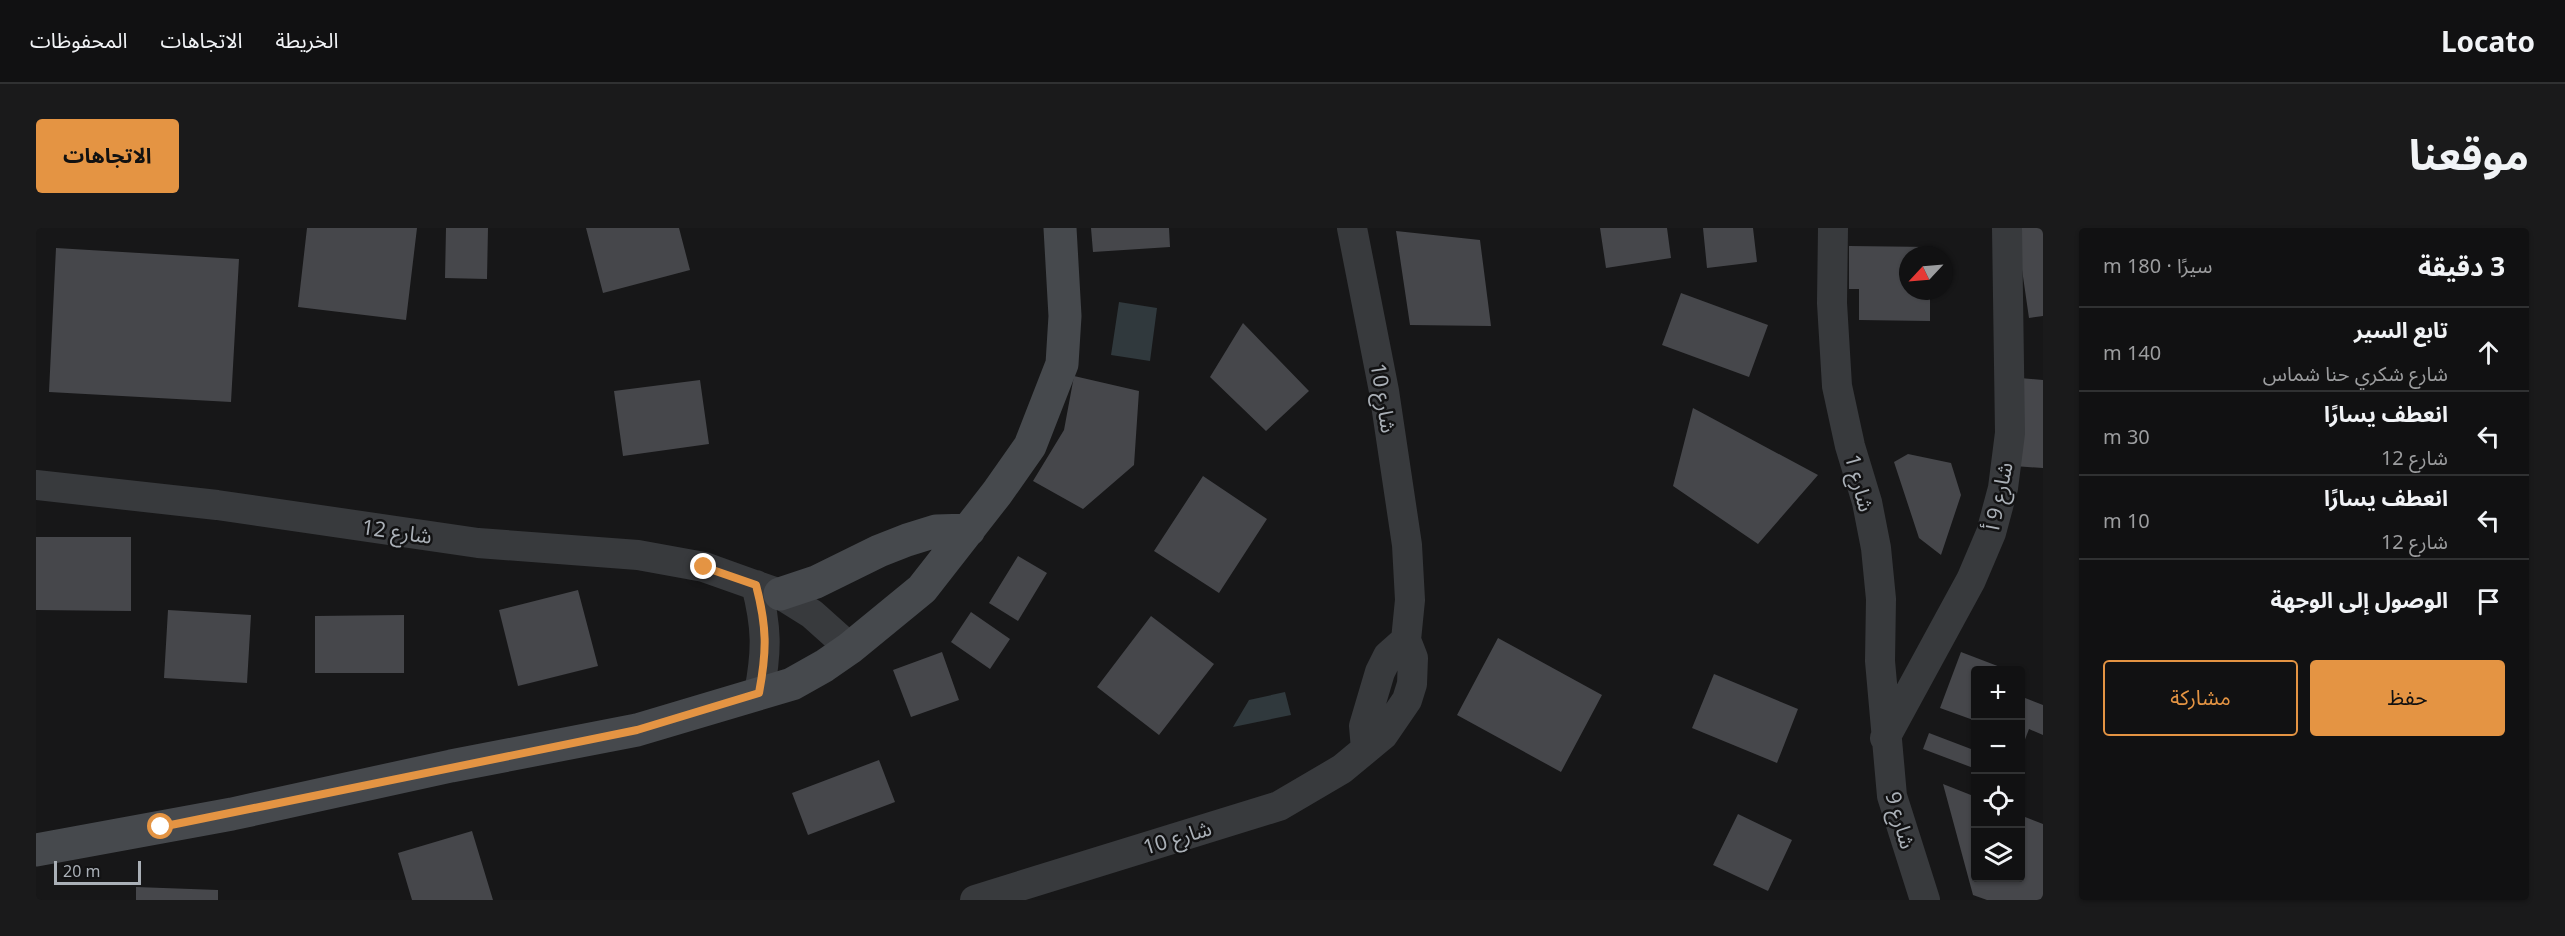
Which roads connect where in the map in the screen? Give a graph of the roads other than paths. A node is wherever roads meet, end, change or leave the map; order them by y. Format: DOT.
graph roads {
  1 [pos="1059,228"];
  2 [pos="1352,228"];
  3 [pos="1833,228"];
  4 [pos="2007,228"];
  5 [pos="36,484"];
  6 [pos="969,530"];
  7 [pos="768,590"];
  8 [pos="850,648"];
  9 [pos="759,693"];
  10 [pos="1885,738"];
  11 [pos="36,850"];
  12 [pos="975,900"];
  13 [pos="1925,900"];
  1 -- 6 [label="street"];
  2 -- 12 [label="street, شارع 10"];
  3 -- 10 [label="street, شارع 1"];
  4 -- 10 [label="street, شارع 9 أ"];
  5 -- 7 [label="street, شارع 12"];
  6 -- 7 [label="street"];
  6 -- 8 [label="street"];
  7 -- 8 [label="street, شارع 12"];
  7 -- 9 [label="street"];
  8 -- 9 [label="street"];
  9 -- 11 [label="street"];
  10 -- 13 [label="street, شارع 9"];
}
